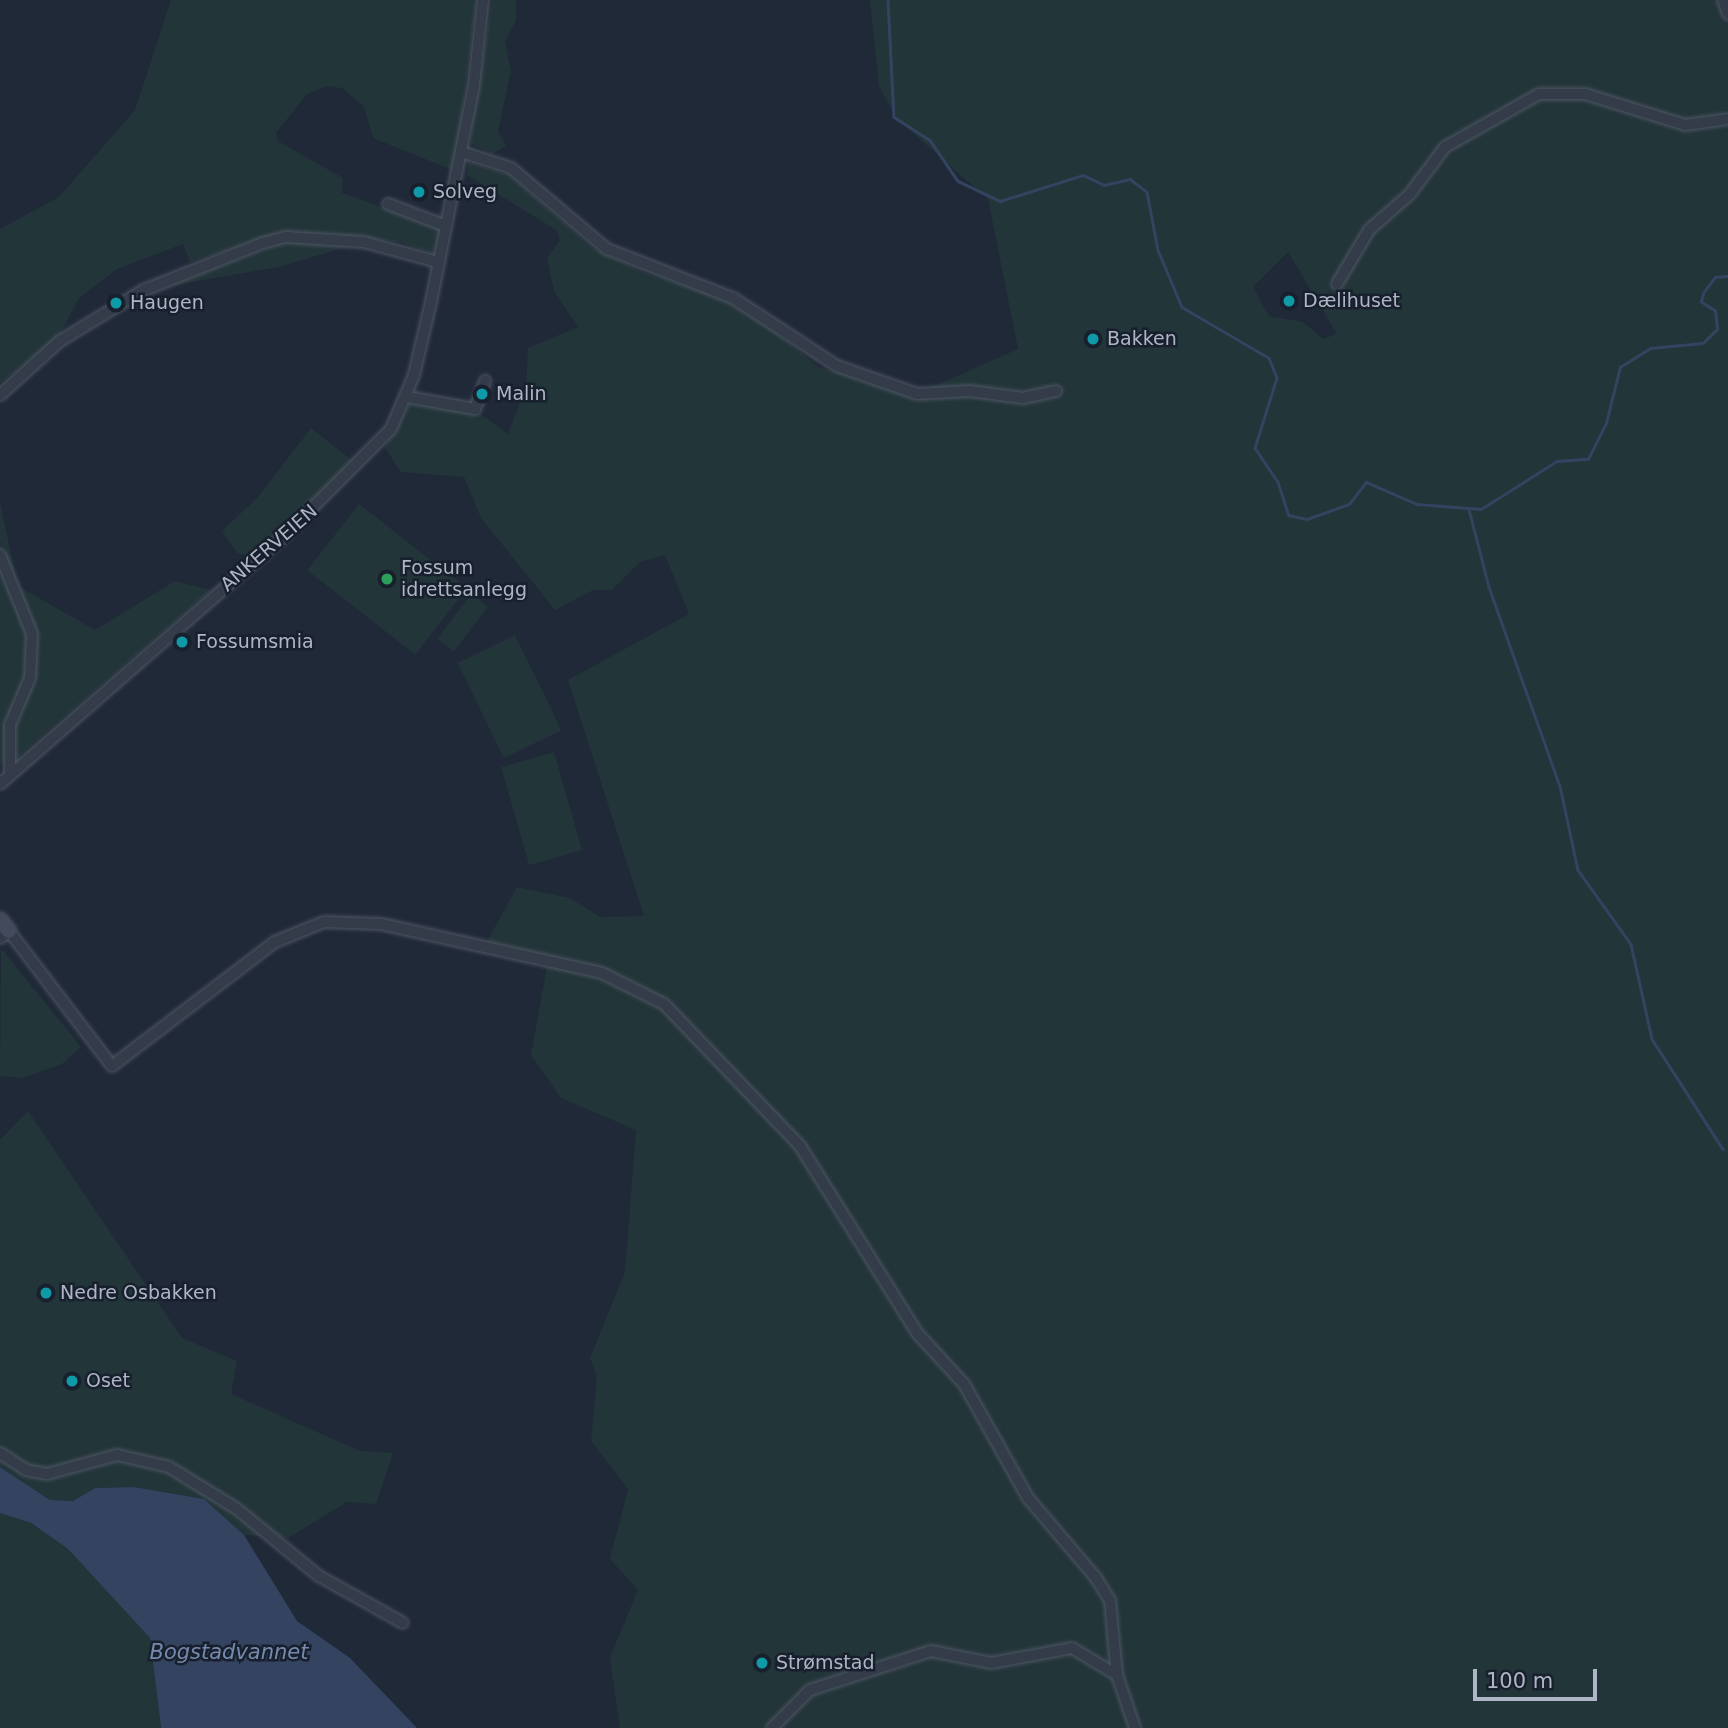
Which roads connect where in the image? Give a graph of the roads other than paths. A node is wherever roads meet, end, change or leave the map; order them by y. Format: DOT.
graph roads {
  1 [pos="483,0"];
  2 [pos="1723,0"];
  3 [pos="1728,14"];
  4 [pos="1728,119"];
  5 [pos="461,152"];
  6 [pos="388,205"];
  7 [pos="446,226"];
  8 [pos="438,262"];
  9 [pos="1337,285"];
  10 [pos="485,381"];
  11 [pos="1056,391"];
  12 [pos="0,395"];
  13 [pos="407,397"];
  14 [pos="0,555"];
  15 [pos="10,775"];
  16 [pos="0,783"];
  17 [pos="3,930"];
  18 [pos="0,1453"];
  19 [pos="403,1623"];
  20 [pos="1116,1675"];
  21 [pos="772,1728"];
  22 [pos="1135,1728"];
  1 -- 5 [label="street, ANKERVEIEN"];
  2 -- 3 [label="street"];
  4 -- 9 [label="street"];
  5 -- 7 [label="street, ANKERVEIEN"];
  5 -- 11 [label="street"];
  6 -- 7 [label="street"];
  7 -- 8 [label="street, ANKERVEIEN"];
  8 -- 12 [label="street"];
  8 -- 13 [label="street, ANKERVEIEN"];
  10 -- 13 [label="street"];
  13 -- 15 [label="street, ANKERVEIEN"];
  14 -- 15 [label="street"];
  15 -- 16 [label="street, ANKERVEIEN"];
  17 -- 20 [label="street"];
  18 -- 19 [label="street"];
  20 -- 21 [label="street"];
  20 -- 22 [label="street"];
}
